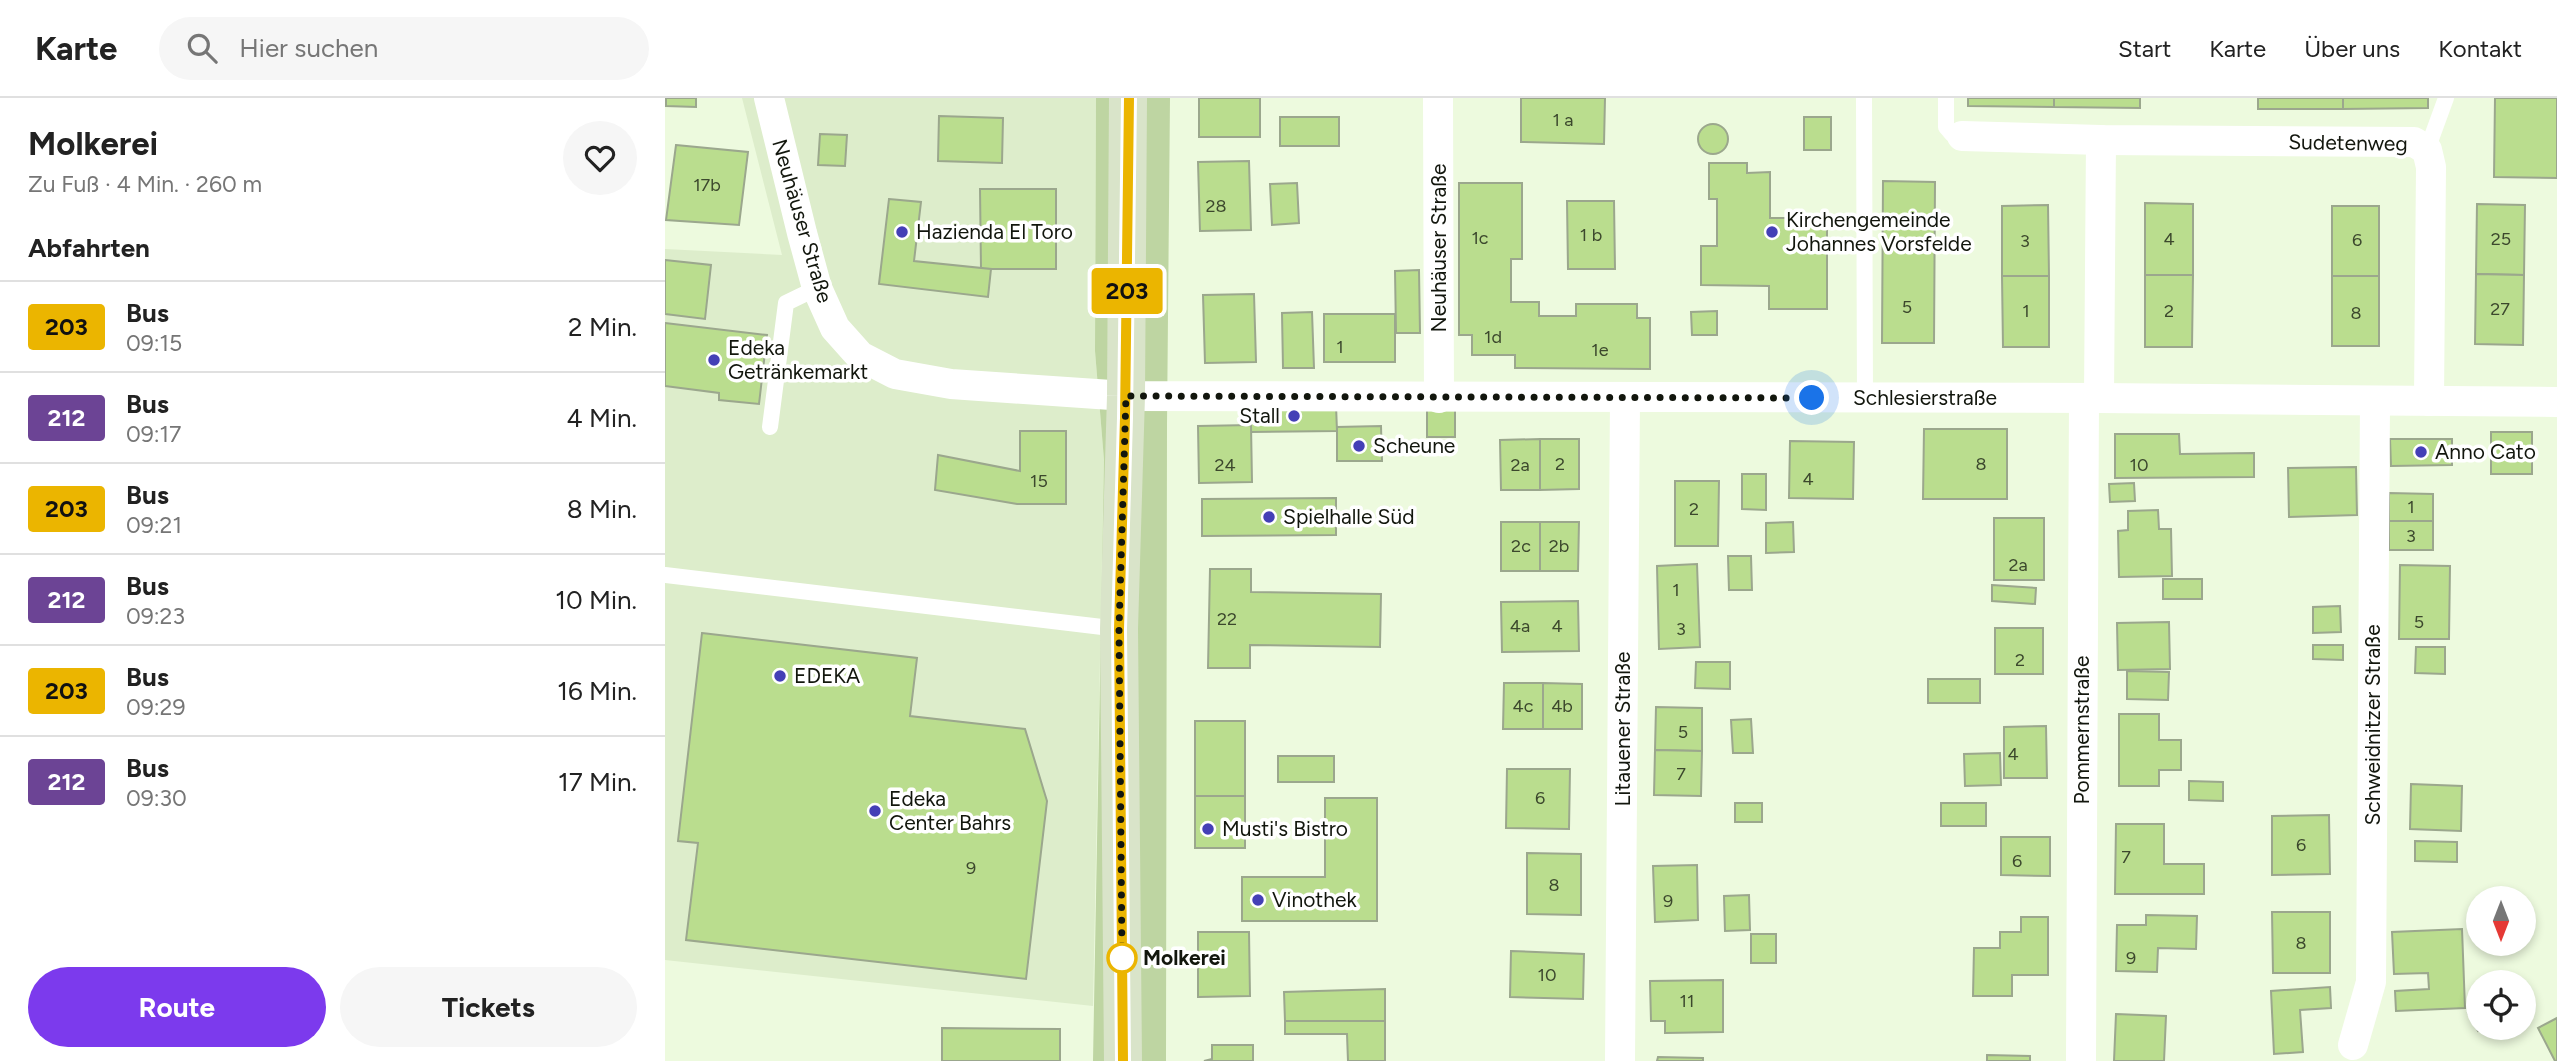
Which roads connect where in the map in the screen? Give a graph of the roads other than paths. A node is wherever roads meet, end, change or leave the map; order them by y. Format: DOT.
graph roads {
  1 [pos="769,98"];
  2 [pos="1129,98"];
  3 [pos="1438,98"];
  4 [pos="1864,98"];
  5 [pos="1946,98"];
  6 [pos="2446,98"];
  7 [pos="1962,136"];
  8 [pos="2101,141"];
  9 [pos="2427,150"];
  10 [pos="817,288"];
  11 [pos="1126,396"];
  12 [pos="1439,398"];
  13 [pos="1625,398"];
  14 [pos="1865,398"];
  15 [pos="2092,398"];
  16 [pos="2375,401"];
  17 [pos="2429,401"];
  18 [pos="2557,401"];
  19 [pos="770,427"];
  20 [pos="665,575"];
  21 [pos="1119,629"];
  22 [pos="2353,1045"];
  23 [pos="1123,1061"];
  24 [pos="1620,1061"];
  25 [pos="2081,1061"];
  1 -- 10 [label="street, Neuhäuser Straße"];
  2 -- 11 [label="main road"];
  3 -- 12 [label="street, Neuhäuser Straße"];
  4 -- 14 [label="lane"];
  5 -- 7 [label="lane"];
  6 -- 9 [label="lane"];
  7 -- 8 [label="street, Sudetenweg"];
  8 -- 9 [label="street, Sudetenweg"];
  8 -- 15 [label="street"];
  9 -- 17 [label="street, Sudetenweg"];
  10 -- 11 [label="street, Neuhäuser Straße"];
  10 -- 19 [label="lane"];
  11 -- 12 [label="street, Schlesierstraße"];
  11 -- 21 [label="main road"];
  12 -- 13 [label="street, Schlesierstraße"];
  13 -- 14 [label="street, Schlesierstraße"];
  13 -- 24 [label="street, Litauener Straße"];
  14 -- 15 [label="street, Schlesierstraße"];
  15 -- 16 [label="street, Schlesierstraße"];
  15 -- 25 [label="street, Pommernstraße"];
  16 -- 17 [label="street, Schlesierstraße"];
  16 -- 22 [label="street, Schweidnitzer Straße"];
  17 -- 18 [label="street, Schlesierstraße"];
  20 -- 21 [label="lane"];
  21 -- 23 [label="main road"];
}
